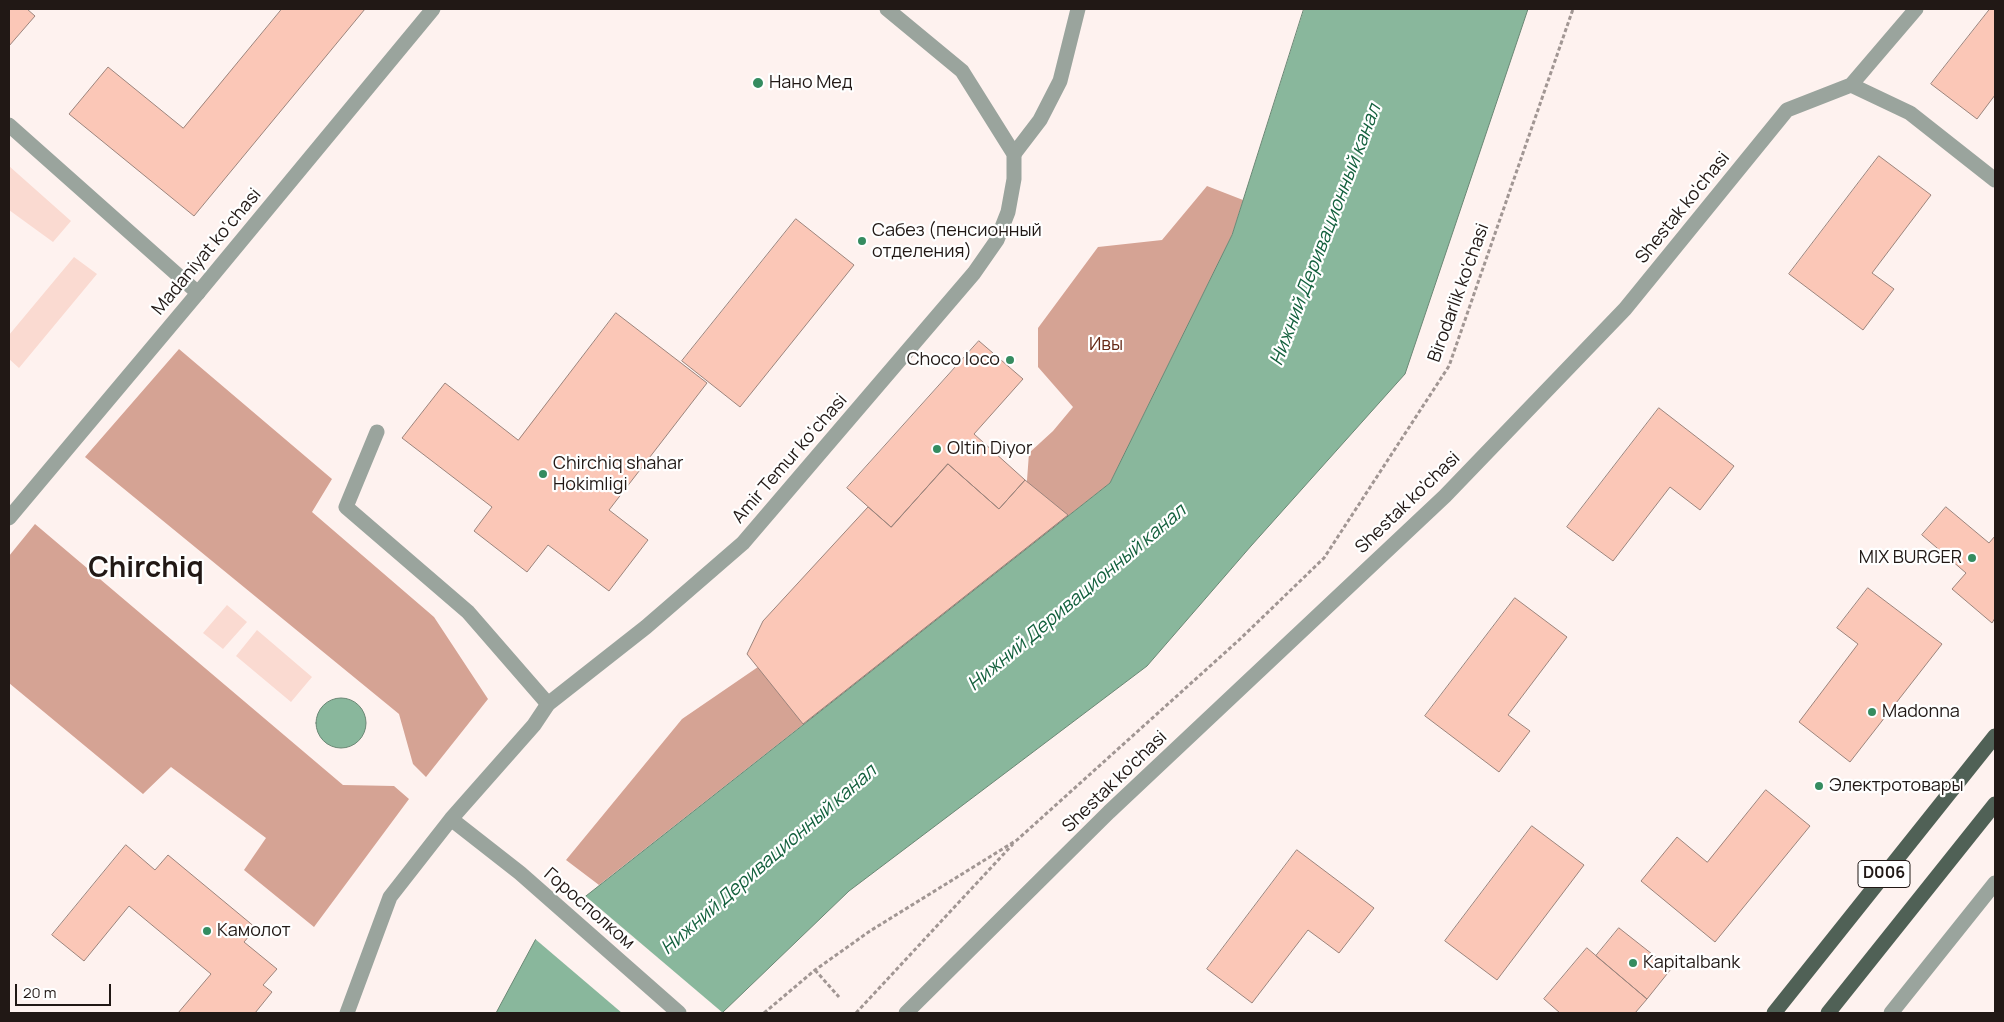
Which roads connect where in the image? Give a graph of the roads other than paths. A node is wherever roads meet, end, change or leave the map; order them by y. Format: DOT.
graph roads {
  1 [pos="433,9"];
  2 [pos="887,9"];
  3 [pos="1078,9"];
  4 [pos="1916,9"];
  5 [pos="1851,85"];
  6 [pos="9,125"];
  7 [pos="1014,154"];
  8 [pos="1995,180"];
  9 [pos="198,293"];
  10 [pos="377,432"];
  11 [pos="9,518"];
  12 [pos="548,704"];
  13 [pos="1995,736"];
  14 [pos="1995,804"];
  15 [pos="451,819"];
  16 [pos="1995,883"];
  17 [pos="347,1013"];
  18 [pos="679,1013"];
  19 [pos="906,1013"];
  20 [pos="1774,1013"];
  21 [pos="1828,1013"];
  22 [pos="1891,1013"];
  1 -- 9 [label="street, Madaniyat ko‘chasi"];
  2 -- 7 [label="street"];
  3 -- 7 [label="street"];
  4 -- 5 [label="street, Shestak ko'chasi"];
  5 -- 8 [label="street"];
  5 -- 19 [label="street, Shestak ko'chasi"];
  6 -- 9 [label="street"];
  7 -- 12 [label="street, Amir Temur ko‘chasi"];
  9 -- 11 [label="street, Madaniyat ko‘chasi"];
  10 -- 12 [label="street"];
  12 -- 15 [label="street, Amir Temur ko‘chasi"];
  13 -- 20 [label="main road, D006"];
  14 -- 21 [label="main road, D006"];
  15 -- 17 [label="street, Amir Temur ko‘chasi"];
  15 -- 18 [label="street, Горосполком"];
  16 -- 22 [label="street"];
}
